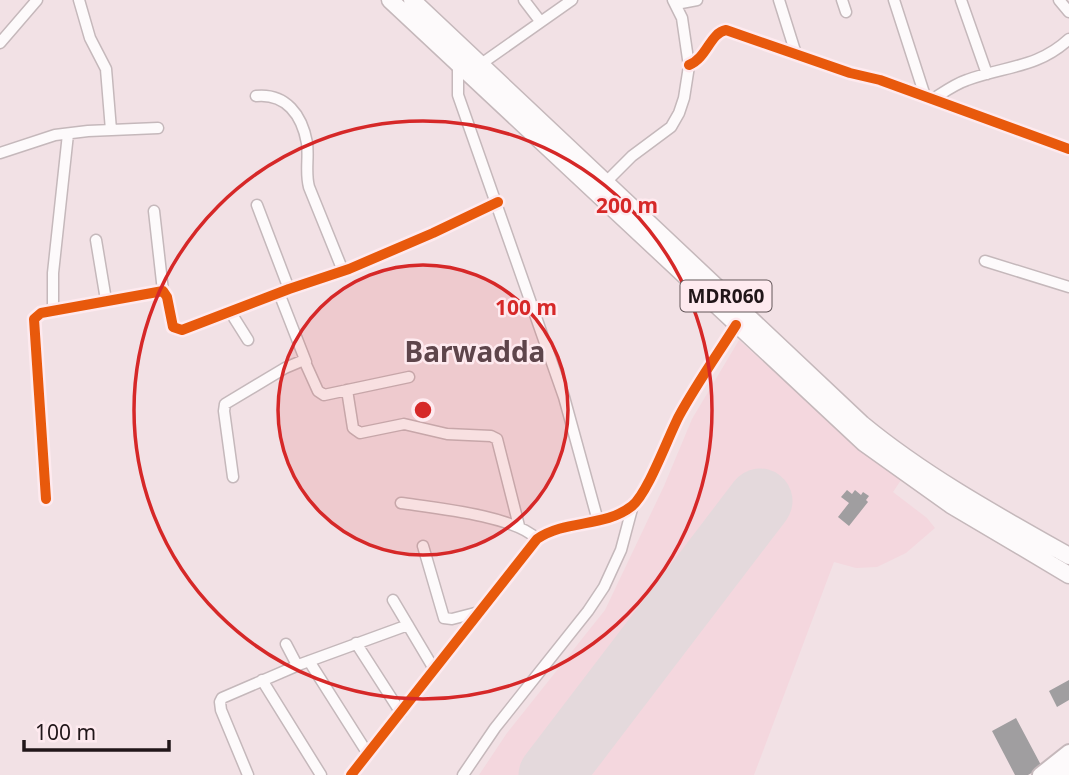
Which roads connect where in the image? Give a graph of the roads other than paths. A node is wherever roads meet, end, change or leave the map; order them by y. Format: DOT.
graph roads {
  1 [pos="37,0"];
  2 [pos="79,0"];
  3 [pos="390,0"];
  4 [pos="412,0"];
  5 [pos="524,0"];
  6 [pos="572,0"];
  7 [pos="697,0"];
  8 [pos="779,0"];
  9 [pos="842,0"];
  10 [pos="894,0"];
  11 [pos="961,0"];
  12 [pos="1059,0"];
  13 [pos="674,2"];
  14 [pos="846,12"];
  15 [pos="1069,12"];
  16 [pos="540,21"];
  17 [pos="1069,38"];
  18 [pos="0,43"];
  19 [pos="796,54"];
  20 [pos="458,63"];
  21 [pos="481,64"];
  22 [pos="689,65"];
  23 [pos="987,74"];
  24 [pos="256,96"];
  25 [pos="929,98"];
  26 [pos="158,128"];
  27 [pos="111,130"];
  28 [pos="68,134"];
  29 [pos="1069,149"];
  30 [pos="0,153"];
  31 [pos="605,183"];
  32 [pos="498,202"];
  33 [pos="257,205"];
  34 [pos="154,211"];
  35 [pos="96,240"];
  36 [pos="985,261"];
  37 [pos="343,271"];
  38 [pos="1069,287"];
  39 [pos="163,291"];
  40 [pos="284,291"];
  41 [pos="106,300"];
  42 [pos="53,310"];
  43 [pos="231,313"];
  44 [pos="736,326"];
  45 [pos="248,340"];
  46 [pos="306,362"];
  47 [pos="409,377"];
  48 [pos="347,390"];
  49 [pos="233,477"];
  50 [pos="46,499"];
  51 [pos="401,503"];
  52 [pos="633,505"];
  53 [pos="598,521"];
  54 [pos="519,526"];
  55 [pos="537,539"];
  56 [pos="423,546"];
  57 [pos="1069,556"];
  58 [pos="1069,575"];
  59 [pos="393,600"];
  60 [pos="479,612"];
  61 [pos="408,625"];
  62 [pos="356,643"];
  63 [pos="286,644"];
  64 [pos="309,661"];
  65 [pos="297,665"];
  66 [pos="434,669"];
  67 [pos="262,680"];
  68 [pos="401,713"];
  69 [pos="1069,751"];
  70 [pos="368,754"];
  71 [pos="1069,766"];
  72 [pos="248,775"];
  73 [pos="321,775"];
  74 [pos="351,775"];
  75 [pos="463,775"];
  76 [pos="1040,775"];
  77 [pos="1058,775"];
  1 -- 18 [label="street"];
  2 -- 27 [label="street"];
  3 -- 20 [label="main road, MDR060"];
  4 -- 21 [label="main road, MDR060"];
  5 -- 16 [label="street"];
  6 -- 16 [label="street"];
  7 -- 13 [label="street"];
  8 -- 19 [label="street"];
  9 -- 14 [label="street"];
  10 -- 25 [label="street"];
  11 -- 23 [label="street"];
  12 -- 15 [label="street"];
  13 -- 22 [label="street"];
  16 -- 21 [label="street"];
  17 -- 23 [label="street"];
  19 -- 22 [label="street"];
  19 -- 25 [label="street"];
  20 -- 32 [label="street"];
  20 -- 44 [label="main road, MDR060"];
  21 -- 31 [label="main road, MDR060"];
  22 -- 31 [label="street"];
  23 -- 25 [label="street"];
  24 -- 37 [label="street"];
  25 -- 29 [label="street"];
  26 -- 27 [label="street"];
  27 -- 28 [label="street"];
  28 -- 30 [label="street"];
  28 -- 42 [label="street"];
  31 -- 57 [label="main road, MDR060"];
  32 -- 37 [label="street"];
  32 -- 53 [label="street"];
  33 -- 40 [label="street"];
  34 -- 39 [label="street"];
  35 -- 41 [label="street"];
  36 -- 38 [label="street"];
  37 -- 40 [label="street"];
  39 -- 41 [label="street"];
  39 -- 43 [label="street"];
  40 -- 43 [label="street"];
  40 -- 46 [label="street"];
  41 -- 42 [label="street"];
  42 -- 50 [label="street"];
  43 -- 45 [label="street"];
  44 -- 52 [label="street"];
  44 -- 58 [label="main road, MDR060"];
  46 -- 48 [label="street"];
  46 -- 49 [label="street"];
  47 -- 48 [label="street"];
  48 -- 54 [label="street"];
  51 -- 54 [label="street"];
  52 -- 53 [label="street"];
  52 -- 75 [label="street"];
  53 -- 55 [label="street"];
  54 -- 55 [label="street"];
  55 -- 60 [label="street"];
  56 -- 60 [label="street"];
  59 -- 61 [label="street"];
  60 -- 66 [label="street"];
  61 -- 62 [label="street"];
  61 -- 66 [label="street"];
  62 -- 64 [label="street"];
  62 -- 68 [label="street"];
  63 -- 65 [label="street"];
  64 -- 65 [label="street"];
  64 -- 70 [label="street"];
  65 -- 67 [label="street"];
  66 -- 68 [label="street"];
  67 -- 72 [label="street"];
  67 -- 73 [label="street"];
  68 -- 70 [label="street"];
  69 -- 76 [label="street"];
  70 -- 74 [label="street"];
  71 -- 77 [label="main road"];
}
